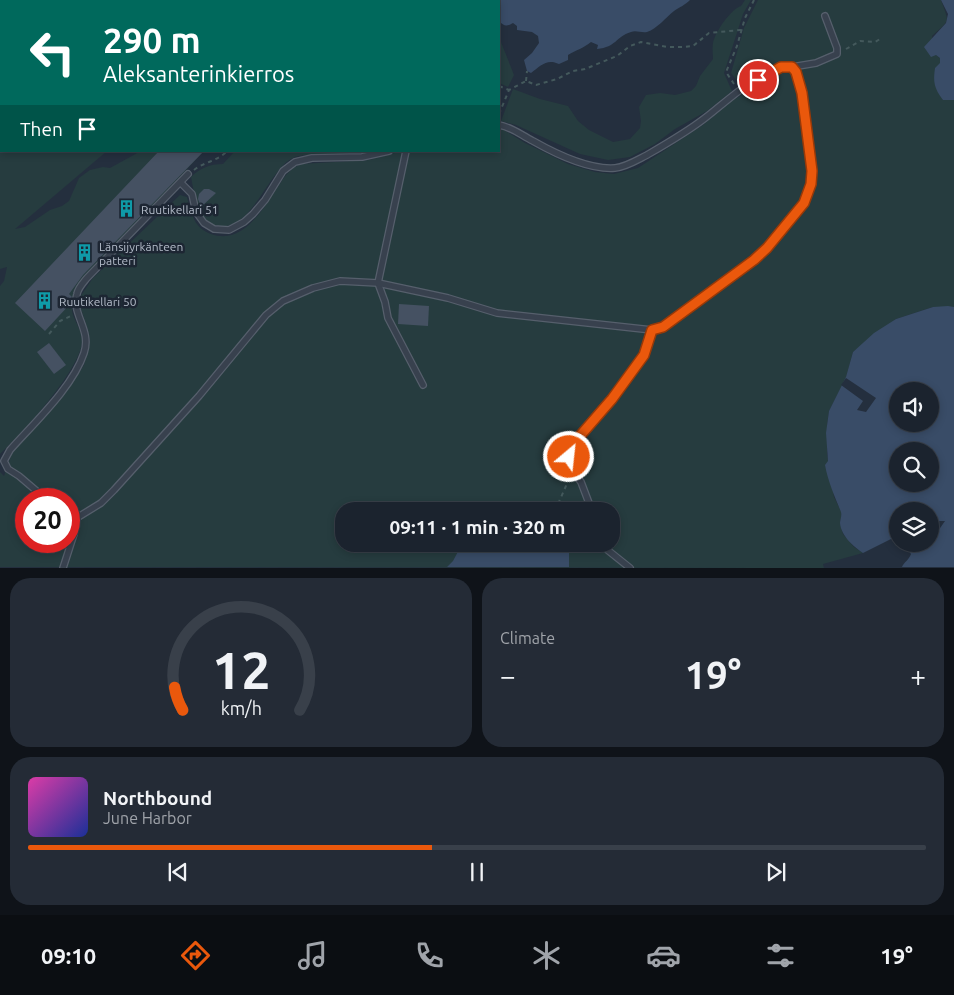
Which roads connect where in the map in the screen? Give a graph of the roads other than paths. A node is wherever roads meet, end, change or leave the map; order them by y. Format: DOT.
graph roads {
  1 [pos="825,16"];
  2 [pos="792,67"];
  3 [pos="500,124"];
  4 [pos="385,152"];
  5 [pos="406,152"];
  6 [pos="188,174"];
  7 [pos="181,183"];
  8 [pos="378,283"];
  9 [pos="652,330"];
  10 [pos="423,385"];
  11 [pos="0,462"];
  12 [pos="8,469"];
  13 [pos="33,488"];
  14 [pos="589,502"];
  15 [pos="80,516"];
  16 [pos="610,552"];
  17 [pos="68,553"];
  18 [pos="63,568"];
  19 [pos="630,568"];
  1 -- 2 [label="lane"];
  2 -- 3 [label="lane"];
  2 -- 9 [label="lane"];
  4 -- 7 [label="lane"];
  5 -- 8 [label="lane"];
  6 -- 7 [label="lane"];
  7 -- 12 [label="lane"];
  8 -- 9 [label="lane"];
  8 -- 10 [label="lane"];
  8 -- 15 [label="lane"];
  9 -- 14 [label="lane"];
  11 -- 12 [label="lane"];
  12 -- 13 [label="lane"];
  16 -- 19 [label="lane"];
  17 -- 18 [label="lane"];
}
